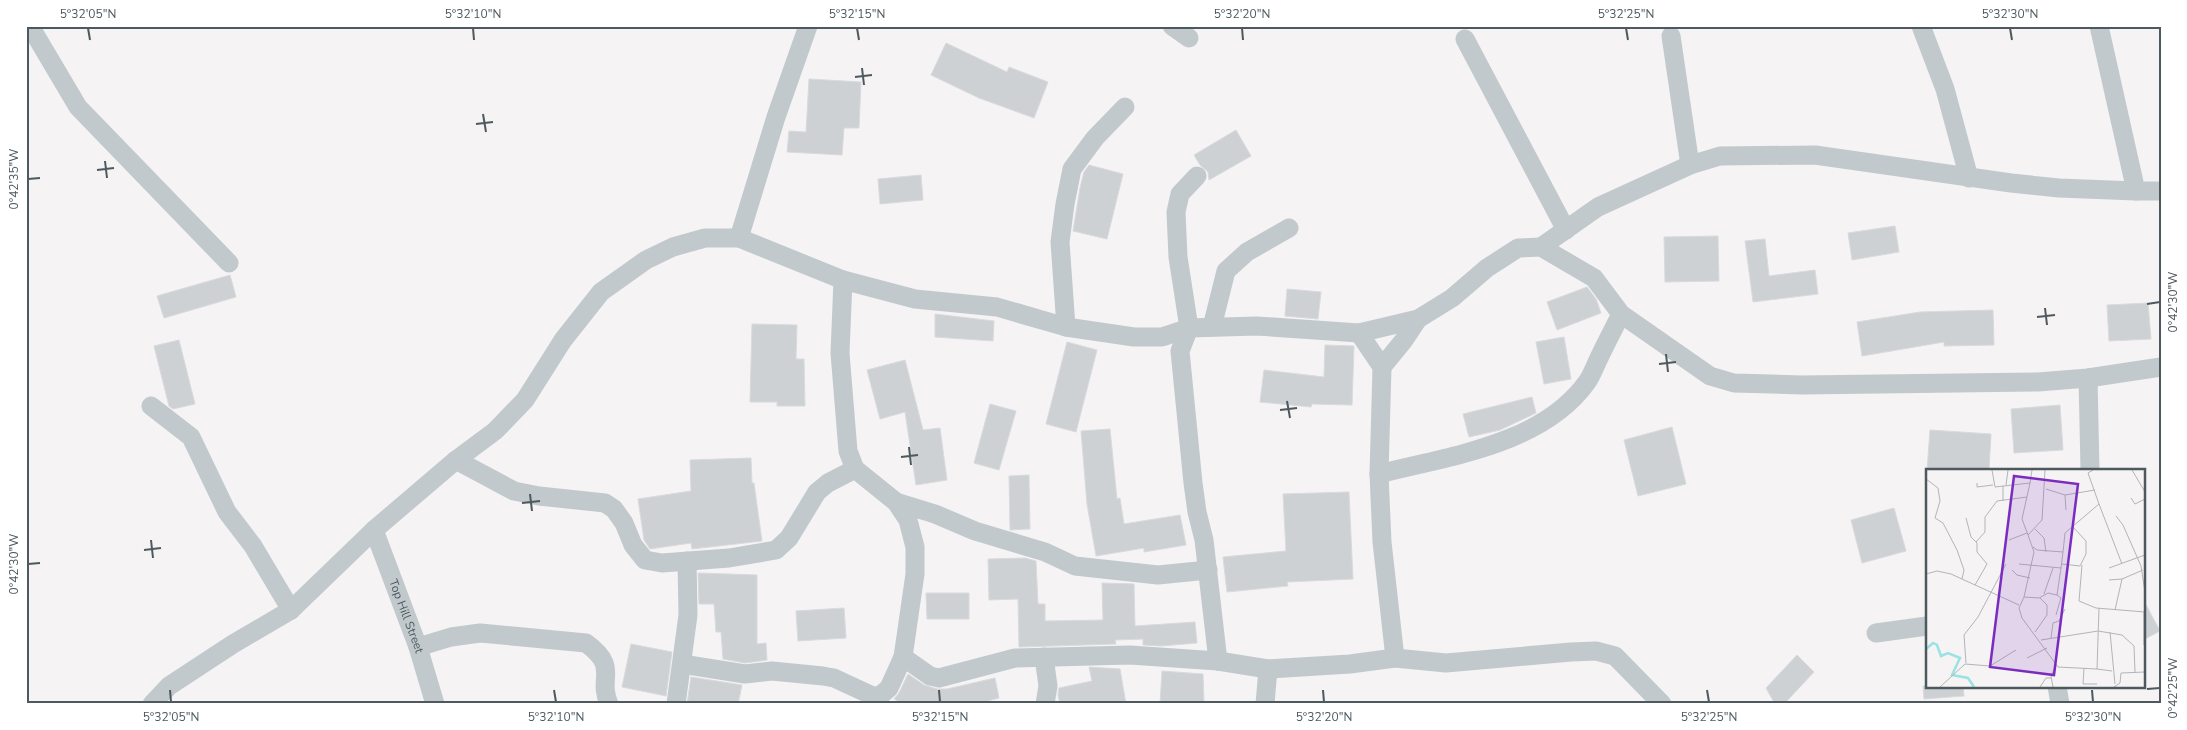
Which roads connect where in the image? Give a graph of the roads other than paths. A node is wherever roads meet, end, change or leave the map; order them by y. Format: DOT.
graph roads {
  1 [pos="30,26"];
  2 [pos="808,26"];
  3 [pos="1172,26"];
  4 [pos="1921,26"];
  5 [pos="2099,26"];
  6 [pos="1671,36"];
  7 [pos="1189,38"];
  8 [pos="1465,39"];
  9 [pos="1125,107"];
  10 [pos="1690,165"];
  11 [pos="1197,176"];
  12 [pos="1970,178"];
  13 [pos="2136,191"];
  14 [pos="2161,191"];
  15 [pos="1289,228"];
  16 [pos="1566,230"];
  17 [pos="739,238"];
  18 [pos="1541,247"];
  19 [pos="229,263"];
  20 [pos="843,280"];
  21 [pos="1621,314"];
  22 [pos="1418,319"];
  23 [pos="1066,327"];
  24 [pos="1212,327"];
  25 [pos="1189,328"];
  26 [pos="1358,333"];
  27 [pos="1382,367"];
  28 [pos="2161,367"];
  29 [pos="2088,378"];
  30 [pos="150,406"];
  31 [pos="456,460"];
  32 [pos="855,469"];
  33 [pos="2090,469"];
  34 [pos="1379,474"];
  35 [pos="896,502"];
  36 [pos="374,530"];
  37 [pos="687,561"];
  38 [pos="1208,570"];
  39 [pos="290,610"];
  40 [pos="1926,626"];
  41 [pos="1876,633"];
  42 [pos="418,648"];
  43 [pos="904,657"];
  44 [pos="1044,657"];
  45 [pos="1395,658"];
  46 [pos="1218,661"];
  47 [pos="682,664"];
  48 [pos="1268,669"];
  49 [pos="2057,688"];
  50 [pos="152,704"];
  51 [pos="435,704"];
  52 [pos="609,704"];
  53 [pos="676,704"];
  54 [pos="1045,704"];
  55 [pos="1265,704"];
  56 [pos="1662,704"];
  57 [pos="2060,704"];
  1 -- 19 [label="street"];
  2 -- 17 [label="street"];
  3 -- 7 [label="street"];
  4 -- 12 [label="street"];
  5 -- 13 [label="street"];
  6 -- 10 [label="street"];
  8 -- 16 [label="street"];
  9 -- 23 [label="street"];
  10 -- 12 [label="street"];
  10 -- 16 [label="street"];
  11 -- 25 [label="street"];
  12 -- 13 [label="street"];
  13 -- 14 [label="street"];
  15 -- 24 [label="street"];
  16 -- 18 [label="street"];
  17 -- 20 [label="street"];
  17 -- 31 [label="street"];
  18 -- 21 [label="street"];
  18 -- 22 [label="street"];
  20 -- 23 [label="street"];
  20 -- 32 [label="street"];
  21 -- 29 [label="street"];
  21 -- 34 [label="street"];
  22 -- 26 [label="street"];
  22 -- 27 [label="street"];
  23 -- 25 [label="street"];
  24 -- 25 [label="street"];
  24 -- 26 [label="street"];
  25 -- 38 [label="street"];
  26 -- 27 [label="street"];
  27 -- 34 [label="street"];
  28 -- 29 [label="street"];
  29 -- 33 [label="street"];
  30 -- 39 [label="street"];
  31 -- 36 [label="street"];
  31 -- 37 [label="street"];
  32 -- 35 [label="street"];
  32 -- 37 [label="street"];
  34 -- 45 [label="street"];
  35 -- 38 [label="street"];
  35 -- 43 [label="street"];
  36 -- 39 [label="street"];
  36 -- 42 [label="street, Top Hill Street"];
  37 -- 47 [label="street"];
  38 -- 46 [label="street"];
  39 -- 50 [label="street"];
  40 -- 41 [label="street"];
  42 -- 51 [label="street, Top Hill Street"];
  42 -- 52 [label="street"];
  43 -- 44 [label="street"];
  43 -- 47 [label="street"];
  44 -- 46 [label="street"];
  44 -- 54 [label="street"];
  45 -- 48 [label="street"];
  45 -- 56 [label="street"];
  46 -- 48 [label="street"];
  47 -- 53 [label="street"];
  48 -- 55 [label="street"];
  49 -- 57 [label="street"];
}
